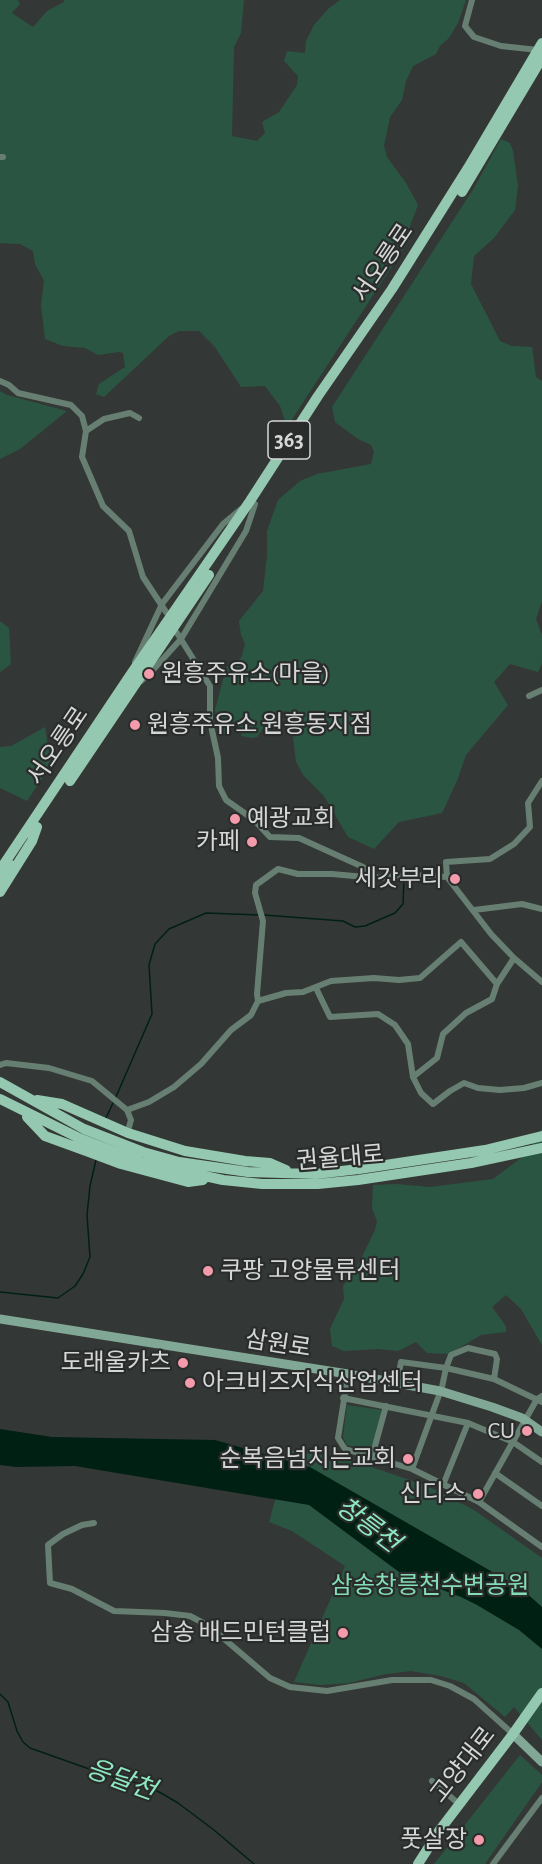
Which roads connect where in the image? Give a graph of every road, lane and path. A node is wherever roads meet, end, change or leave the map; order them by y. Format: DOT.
graph roads {
  1 [pos="472,0"];
  2 [pos="541,50"];
  3 [pos="0,381"];
  4 [pos="139,418"];
  5 [pos="86,431"];
  6 [pos="253,503"];
  7 [pos="162,604"];
  8 [pos="166,612"];
  9 [pos="179,636"];
  10 [pos="131,674"];
  11 [pos="131,689"];
  12 [pos="542,690"];
  13 [pos="529,696"];
  14 [pos="542,782"];
  15 [pos="37,827"];
  16 [pos="26,831"];
  17 [pos="0,861"];
  18 [pos="0,870"];
  19 [pos="447,877"];
  20 [pos="376,878"];
  21 [pos="0,881"];
  22 [pos="0,892"];
  23 [pos="542,909"];
  24 [pos="474,910"];
  25 [pos="514,958"];
  26 [pos="542,982"];
  27 [pos="497,984"];
  28 [pos="316,988"];
  29 [pos="258,1001"];
  30 [pos="0,1065"];
  31 [pos="413,1077"];
  32 [pos="0,1082"];
  33 [pos="542,1083"];
  34 [pos="28,1098"];
  35 [pos="0,1099"];
  36 [pos="20,1110"];
  37 [pos="127,1110"];
  38 [pos="128,1133"];
  39 [pos="83,1134"];
  40 [pos="542,1136"];
  41 [pos="542,1148"];
  42 [pos="142,1157"];
  43 [pos="121,1164"];
  44 [pos="292,1173"];
  45 [pos="214,1179"];
  46 [pos="0,1319"];
  47 [pos="446,1368"];
  48 [pos="348,1374"];
  49 [pos="494,1378"];
  50 [pos="397,1383"];
  51 [pos="440,1391"];
  52 [pos="343,1398"];
  53 [pos="540,1399"];
  54 [pos="386,1406"];
  55 [pos="430,1416"];
  56 [pos="525,1420"];
  57 [pos="468,1423"];
  58 [pos="542,1432"];
  59 [pos="513,1442"];
  60 [pos="372,1457"];
  61 [pos="542,1462"];
  62 [pos="412,1470"];
  63 [pos="495,1473"];
  64 [pos="443,1485"];
  65 [pos="479,1502"];
  66 [pos="542,1506"];
  67 [pos="94,1523"];
  68 [pos="542,1547"];
  69 [pos="542,1693"];
  70 [pos="513,1734"];
  71 [pos="542,1762"];
  72 [pos="432,1781"];
  73 [pos="542,1798"];
  74 [pos="459,1804"];
  75 [pos="418,1864"];
  76 [pos="493,1864"];
  1 -- 2 [label="street"];
  2 -- 6 [label="main road, 서오릉로 / 363"];
  3 -- 5 [label="street"];
  4 -- 5 [label="street"];
  5 -- 7 [label="street"];
  6 -- 7 [label="street, 서오릉로"];
  6 -- 9 [label="street, 서오릉로"];
  6 -- 10 [label="main road, 서오릉로 / 363"];
  6 -- 11 [label="main road, 서오릉로 / 363"];
  7 -- 8 [label="street"];
  7 -- 10 [label="street, 서오릉로"];
  9 -- 11 [label="street, 서오릉로"];
  9 -- 20 [label="street"];
  10 -- 16 [label="main road, 서오릉로 / 363"];
  11 -- 15 [label="main road, 서오릉로 / 363"];
  12 -- 13 [label="street"];
  14 -- 19 [label="street"];
  15 -- 21 [label="main road, 서오릉로 / 363"];
  15 -- 22 [label="main road"];
  16 -- 17 [label="main road"];
  16 -- 18 [label="main road, 서오릉로 / 363"];
  19 -- 20 [label="street"];
  19 -- 24 [label="street"];
  20 -- 29 [label="street"];
  23 -- 24 [label="street"];
  24 -- 25 [label="street"];
  25 -- 26 [label="street"];
  25 -- 27 [label="street"];
  27 -- 28 [label="street"];
  27 -- 31 [label="street"];
  28 -- 29 [label="street"];
  28 -- 31 [label="street"];
  29 -- 37 [label="street"];
  30 -- 37 [label="street"];
  31 -- 33 [label="street"];
  32 -- 34 [label="main road"];
  34 -- 38 [label="main road"];
  34 -- 39 [label="main road"];
  35 -- 36 [label="main road"];
  36 -- 39 [label="main road"];
  36 -- 43 [label="main road"];
  37 -- 38 [label="street"];
  38 -- 43 [label="street"];
  38 -- 44 [label="main road"];
  39 -- 42 [label="main road"];
  40 -- 44 [label="main road, 권율대로"];
  41 -- 45 [label="main road, 권율대로"];
  42 -- 44 [label="main road, 권율대로"];
  42 -- 45 [label="main road, 권율대로"];
  43 -- 45 [label="main road"];
  46 -- 48 [label="main road, 삼원로"];
  47 -- 49 [label="street"];
  47 -- 49 [label="street"];
  47 -- 50 [label="street"];
  47 -- 51 [label="street"];
  48 -- 50 [label="main road, 삼원로"];
  48 -- 52 [label="street"];
  49 -- 53 [label="street"];
  50 -- 51 [label="main road, 삼원로"];
  51 -- 55 [label="street"];
  51 -- 56 [label="main road, 삼원로"];
  52 -- 54 [label="street"];
  52 -- 60 [label="street"];
  53 -- 56 [label="street"];
  54 -- 55 [label="street"];
  54 -- 60 [label="street"];
  55 -- 57 [label="street"];
  55 -- 62 [label="street"];
  56 -- 58 [label="main road, 삼원로"];
  56 -- 59 [label="street"];
  57 -- 59 [label="street"];
  57 -- 64 [label="street"];
  59 -- 61 [label="street"];
  59 -- 63 [label="street"];
  60 -- 62 [label="street"];
  62 -- 64 [label="street"];
  63 -- 65 [label="street"];
  63 -- 66 [label="street"];
  64 -- 65 [label="street"];
  65 -- 68 [label="street"];
  67 -- 70 [label="street"];
  69 -- 70 [label="main road, 고양대로"];
  70 -- 71 [label="main road"];
  70 -- 74 [label="main road, 고양대로"];
  72 -- 74 [label="street"];
  73 -- 76 [label="street"];
  74 -- 75 [label="main road, 고양대로"];
}
